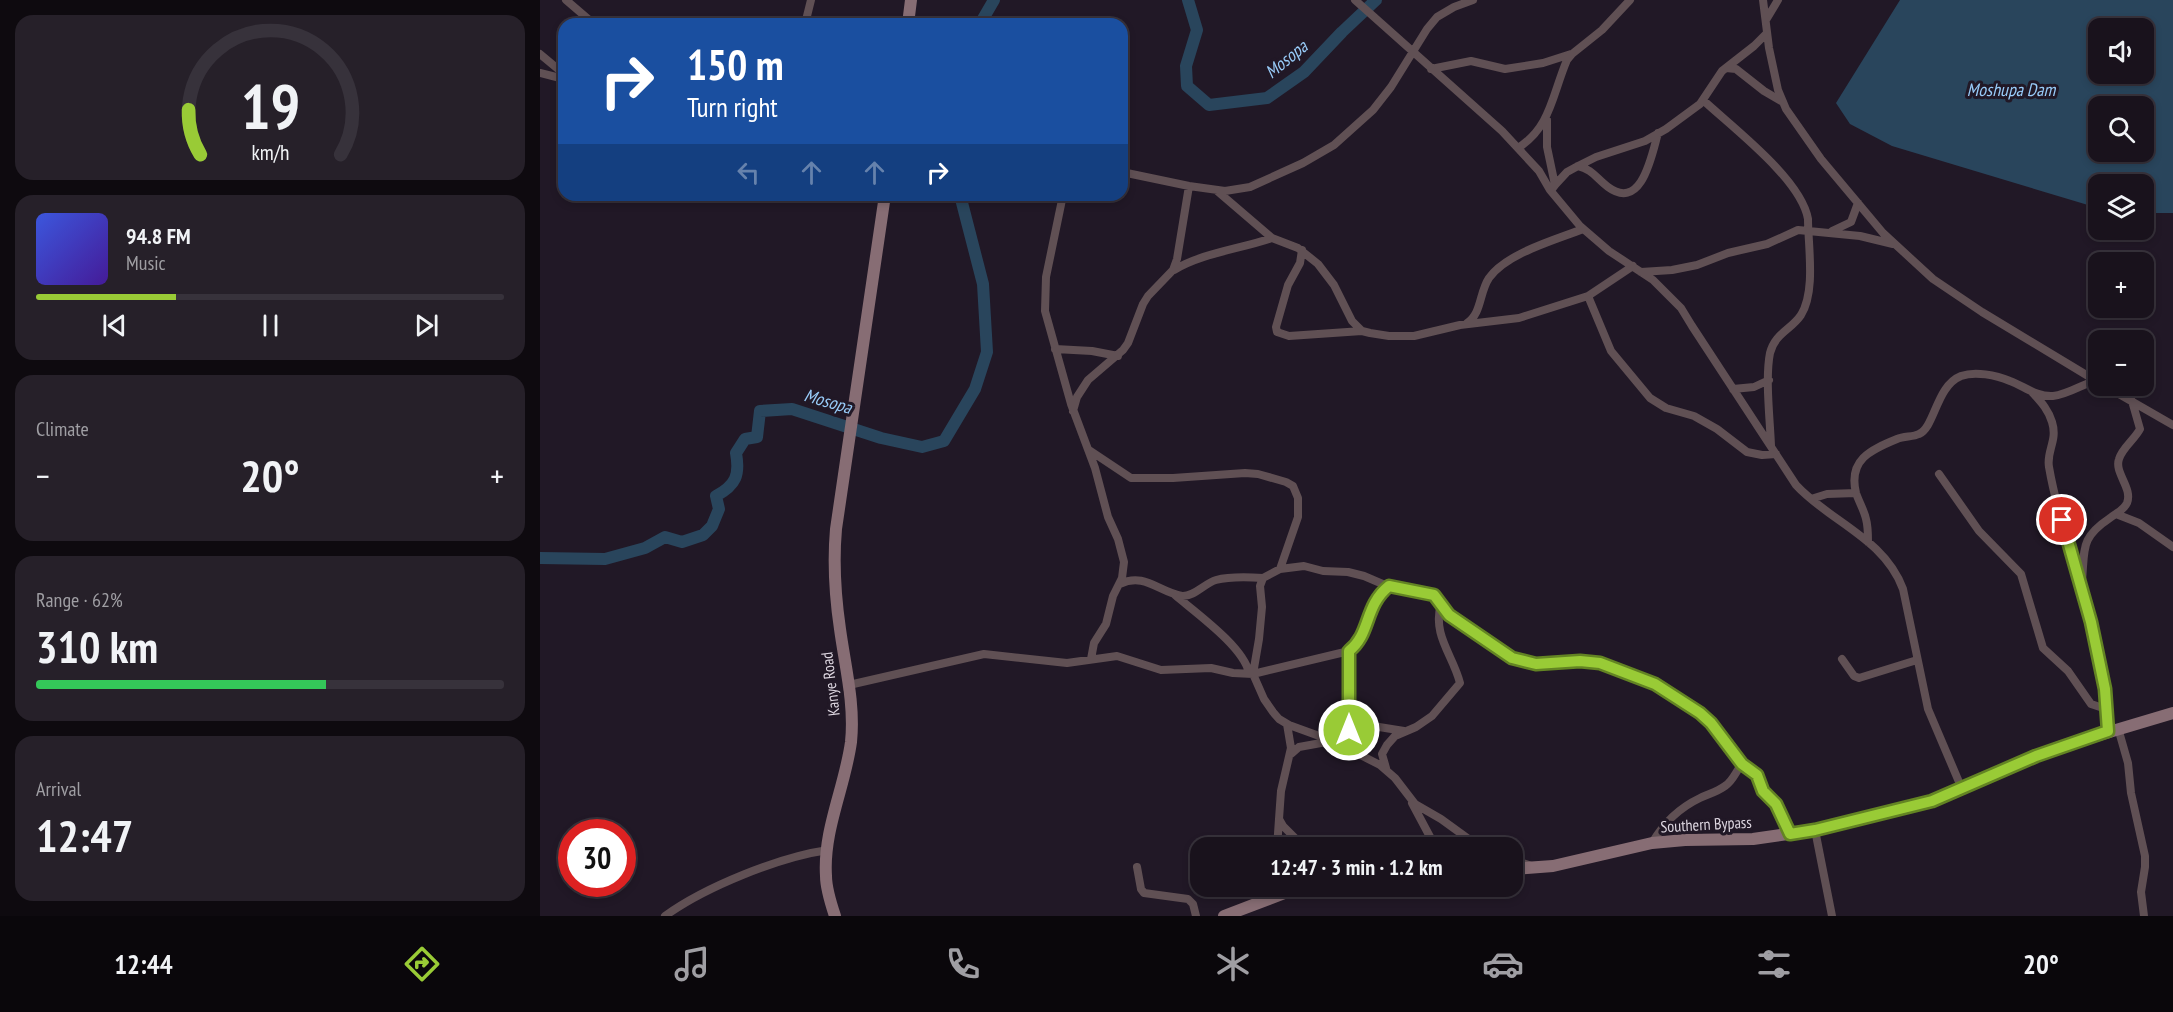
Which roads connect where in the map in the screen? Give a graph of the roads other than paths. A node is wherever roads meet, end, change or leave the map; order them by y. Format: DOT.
graph roads {
  1 [pos="566,0"];
  2 [pos="811,0"];
  3 [pos="911,0"];
  4 [pos="1355,0"];
  5 [pos="1473,0"];
  6 [pos="1630,0"];
  7 [pos="1763,0"];
  8 [pos="1778,0"];
  9 [pos="587,18"];
  10 [pos="806,18"];
  11 [pos="909,18"];
  12 [pos="1765,21"];
  13 [pos="1767,33"];
  14 [pos="1413,53"];
  15 [pos="540,54"];
  16 [pos="1572,54"];
  17 [pos="1726,68"];
  18 [pos="558,69"];
  19 [pos="1431,69"];
  20 [pos="540,73"];
  21 [pos="558,78"];
  22 [pos="1703,100"];
  23 [pos="1783,102"];
  24 [pos="1547,116"];
  25 [pos="1659,133"];
  26 [pos="1518,148"];
  27 [pos="1578,166"];
  28 [pos="1128,173"];
  29 [pos="1189,186"];
  30 [pos="1552,188"];
  31 [pos="1216,190"];
  32 [pos="884,201"];
  33 [pos="1062,201"];
  34 [pos="1858,204"];
  35 [pos="1583,229"];
  36 [pos="1808,230"];
  37 [pos="1828,232"];
  38 [pos="1272,238"];
  39 [pos="1894,244"];
  40 [pos="1302,250"];
  41 [pos="1633,266"];
  42 [pos="1173,270"];
  43 [pos="1641,272"];
  44 [pos="1588,296"];
  45 [pos="1465,324"];
  46 [pos="1362,331"];
  47 [pos="1055,349"];
  48 [pos="1118,356"];
  49 [pos="2088,376"];
  50 [pos="1769,380"];
  51 [pos="2088,384"];
  52 [pos="1733,389"];
  53 [pos="2031,392"];
  54 [pos="2123,396"];
  55 [pos="2132,401"];
  56 [pos="1073,411"];
  57 [pos="2173,425"];
  58 [pos="1088,450"];
  59 [pos="1773,450"];
  60 [pos="1939,474"];
  61 [pos="1856,493"];
  62 [pos="1811,499"];
  63 [pos="2116,514"];
  64 [pos="1868,542"];
  65 [pos="2173,547"];
  66 [pos="1280,569"];
  67 [pos="1263,578"];
  68 [pos="1120,584"];
  69 [pos="1389,586"];
  70 [pos="2081,587"];
  71 [pos="1171,592"];
  72 [pos="1441,604"];
  73 [pos="1349,651"];
  74 [pos="1091,659"];
  75 [pos="1842,659"];
  76 [pos="1917,660"];
  77 [pos="1251,674"];
  78 [pos="849,685"];
  79 [pos="2106,709"];
  80 [pos="2173,713"];
  81 [pos="1287,724"];
  82 [pos="2113,730"];
  83 [pos="1406,732"];
  84 [pos="1352,736"];
  85 [pos="1333,741"];
  86 [pos="1291,754"];
  87 [pos="1361,755"];
  88 [pos="1742,764"];
  89 [pos="1386,769"];
  90 [pos="1962,789"];
  91 [pos="1411,800"];
  92 [pos="1280,819"];
  93 [pos="1815,830"];
  94 [pos="1790,834"];
  95 [pos="1278,837"];
  96 [pos="1294,837"];
  97 [pos="1430,837"];
  98 [pos="1466,837"];
  99 [pos="1652,843"];
  100 [pos="828,850"];
  101 [pos="1523,864"];
  102 [pos="1137,867"];
  103 [pos="1538,868"];
  104 [pos="1523,869"];
  105 [pos="1264,897"];
  106 [pos="665,916"];
  107 [pos="836,916"];
  108 [pos="1196,916"];
  109 [pos="1224,916"];
  110 [pos="1832,916"];
  111 [pos="2144,916"];
  1 -- 9 [label="street"];
  2 -- 10 [label="street"];
  3 -- 11 [label="street"];
  4 -- 14 [label="street"];
  5 -- 14 [label="street"];
  6 -- 16 [label="street"];
  7 -- 12 [label="street"];
  8 -- 12 [label="street"];
  12 -- 13 [label="street"];
  13 -- 17 [label="street"];
  13 -- 23 [label="street"];
  14 -- 19 [label="street"];
  14 -- 31 [label="street"];
  15 -- 18 [label="street"];
  16 -- 19 [label="street"];
  16 -- 24 [label="street"];
  17 -- 22 [label="street"];
  17 -- 23 [label="street"];
  19 -- 26 [label="street"];
  20 -- 21 [label="street"];
  22 -- 25 [label="street"];
  22 -- 36 [label="street"];
  23 -- 34 [label="street"];
  24 -- 26 [label="street"];
  24 -- 30 [label="street"];
  25 -- 27 [label="street"];
  25 -- 27 [label="street"];
  26 -- 30 [label="street"];
  27 -- 30 [label="street"];
  28 -- 29 [label="street"];
  29 -- 31 [label="street"];
  29 -- 42 [label="street"];
  30 -- 35 [label="street"];
  31 -- 38 [label="street"];
  32 -- 78 [label="street, Kanye Road"];
  33 -- 47 [label="street"];
  34 -- 37 [label="street"];
  34 -- 39 [label="street"];
  35 -- 41 [label="street"];
  35 -- 45 [label="street"];
  36 -- 37 [label="street"];
  36 -- 43 [label="street"];
  36 -- 50 [label="street"];
  37 -- 39 [label="street"];
  38 -- 40 [label="street"];
  38 -- 42 [label="street"];
  39 -- 49 [label="street"];
  40 -- 46 [label="street"];
  40 -- 46 [label="street"];
  41 -- 43 [label="street"];
  41 -- 44 [label="street"];
  42 -- 48 [label="street"];
  43 -- 52 [label="street"];
  44 -- 45 [label="street"];
  44 -- 59 [label="street"];
  45 -- 46 [label="street"];
  47 -- 48 [label="street"];
  47 -- 56 [label="street"];
  48 -- 56 [label="street"];
  50 -- 52 [label="street"];
  50 -- 59 [label="street"];
  51 -- 53 [label="street"];
  52 -- 59 [label="street"];
  53 -- 61 [label="street"];
  53 -- 70 [label="street"];
  54 -- 55 [label="street"];
  55 -- 57 [label="street"];
  55 -- 63 [label="street"];
  56 -- 58 [label="street"];
  58 -- 66 [label="street"];
  58 -- 68 [label="street"];
  59 -- 62 [label="street"];
  60 -- 79 [label="street"];
  61 -- 62 [label="street"];
  61 -- 64 [label="street"];
  62 -- 64 [label="street"];
  63 -- 65 [label="street"];
  63 -- 70 [label="street"];
  64 -- 76 [label="street"];
  66 -- 67 [label="street"];
  66 -- 69 [label="street"];
  67 -- 71 [label="street"];
  67 -- 77 [label="street"];
  68 -- 71 [label="street"];
  68 -- 74 [label="street"];
  69 -- 72 [label="street"];
  69 -- 73 [label="street"];
  70 -- 79 [label="street"];
  71 -- 77 [label="street"];
  72 -- 83 [label="street"];
  72 -- 88 [label="street"];
  73 -- 77 [label="street"];
  73 -- 84 [label="street"];
  74 -- 77 [label="street"];
  74 -- 78 [label="street"];
  75 -- 76 [label="street"];
  76 -- 90 [label="street"];
  77 -- 81 [label="street"];
  78 -- 100 [label="street, Kanye Road"];
  79 -- 82 [label="street"];
  80 -- 82 [label="street, Southern Bypass"];
  81 -- 85 [label="street"];
  81 -- 86 [label="street"];
  82 -- 90 [label="street, Southern Bypass"];
  82 -- 111 [label="street"];
  83 -- 84 [label="street"];
  83 -- 89 [label="street"];
  84 -- 85 [label="street"];
  84 -- 87 [label="street"];
  85 -- 86 [label="street"];
  85 -- 87 [label="street"];
  86 -- 92 [label="street"];
  87 -- 89 [label="street"];
  88 -- 94 [label="street"];
  88 -- 99 [label="street"];
  89 -- 91 [label="street"];
  90 -- 93 [label="street, Southern Bypass"];
  91 -- 97 [label="street"];
  91 -- 98 [label="street"];
  92 -- 95 [label="street"];
  92 -- 96 [label="street"];
  93 -- 94 [label="street, Southern Bypass"];
  93 -- 110 [label="street"];
  94 -- 99 [label="street, Southern Bypass"];
  99 -- 103 [label="street, Southern Bypass"];
  100 -- 106 [label="street"];
  100 -- 107 [label="street, Kanye Road"];
  101 -- 103 [label="street"];
  102 -- 108 [label="street"];
  103 -- 104 [label="street, Southern Bypass"];
  105 -- 109 [label="street"];
}
